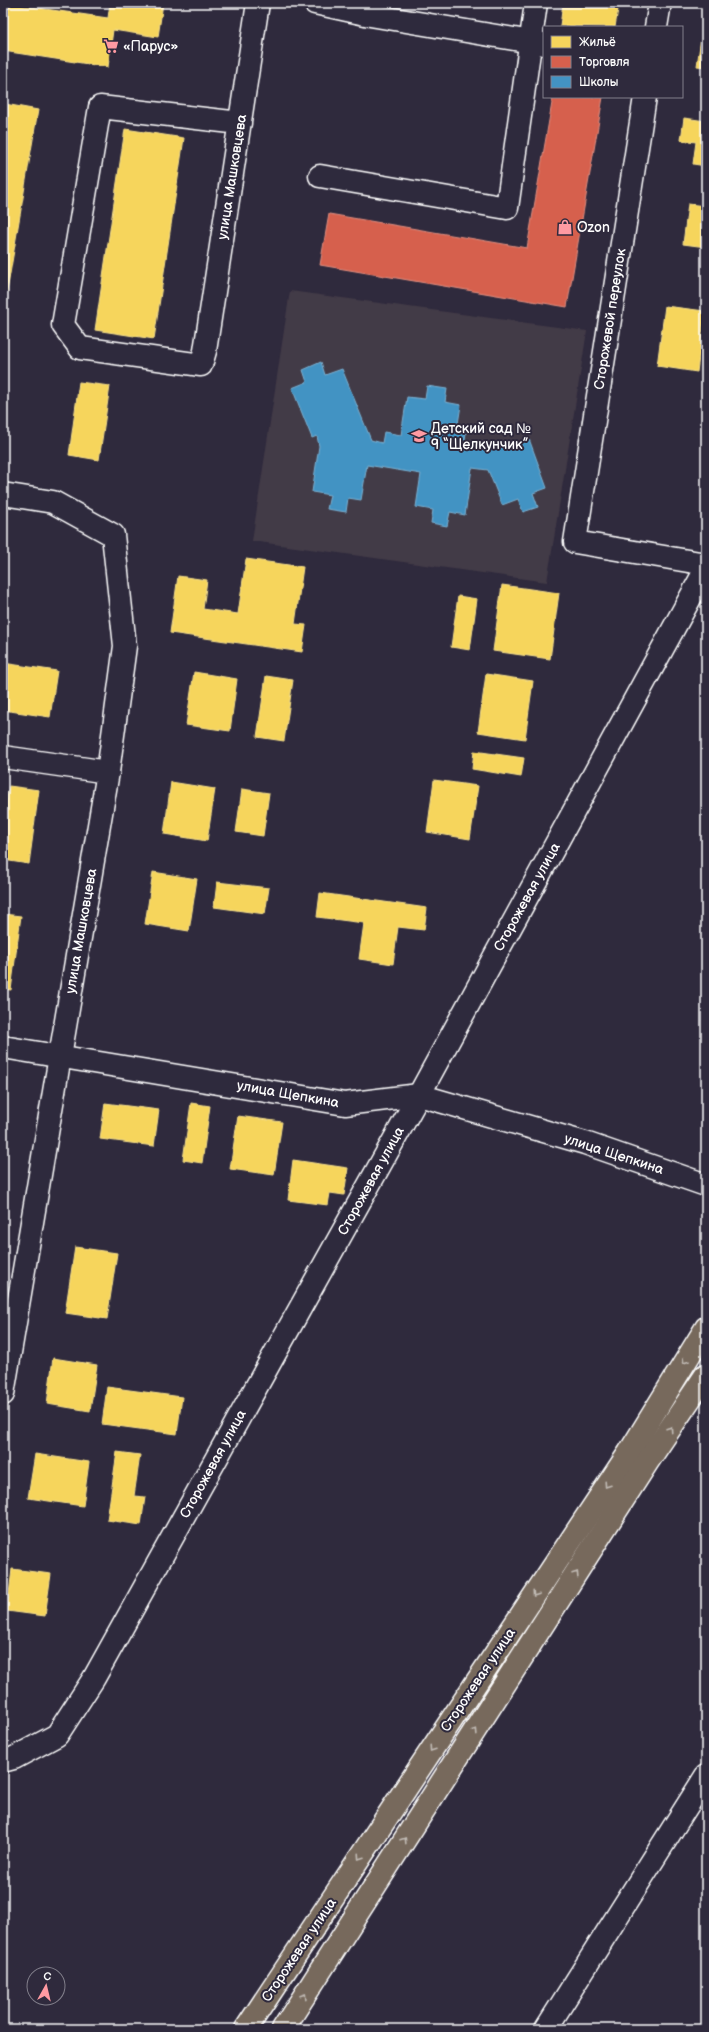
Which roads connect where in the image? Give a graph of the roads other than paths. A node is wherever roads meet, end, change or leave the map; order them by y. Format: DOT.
graph roads {
  1 [pos="258,3"];
  2 [pos="315,3"];
  3 [pos="536,3"];
  4 [pos="660,3"];
  5 [pos="656,26"];
  6 [pos="538,43"];
  7 [pos="645,98"];
  8 [pos="240,123"];
  9 [pos="320,176"];
  10 [pos="3,494"];
  11 [pos="706,564"];
  12 [pos="706,570"];
  13 [pos="3,757"];
  14 [pos="108,772"];
  15 [pos="3,1047"];
  16 [pos="60,1057"];
  17 [pos="419,1095"];
  18 [pos="706,1185"];
  19 [pos="706,1328"];
  20 [pos="706,1375"];
  21 [pos="3,1394"];
  22 [pos="3,1761"];
  23 [pos="706,1776"];
  24 [pos="246,2029"];
  25 [pos="283,2029"];
  26 [pos="546,2029"];
  1 -- 8 [label="street, улица Машковцева"];
  2 -- 6 [label="street"];
  3 -- 6 [label="street"];
  4 -- 5 [label="street"];
  6 -- 9 [label="street"];
  7 -- 11 [label="street, Сторожевой переулок"];
  8 -- 8 [label="street, улица Машковцева"];
  10 -- 14 [label="street, улица Машковцева"];
  12 -- 17 [label="street, Сторожевая улица"];
  13 -- 14 [label="street"];
  14 -- 16 [label="street, улица Машковцева"];
  15 -- 16 [label="street, улица Щепкина"];
  16 -- 17 [label="street, улица Щепкина"];
  16 -- 21 [label="street, улица Машковцева"];
  17 -- 18 [label="street, улица Щепкина"];
  17 -- 22 [label="street, Сторожевая улица"];
  19 -- 24 [label="main road, Сторожевая улица, one-way"];
  25 -- 20 [label="main road, Сторожевая улица, one-way"];
  23 -- 26 [label="street"];
}
